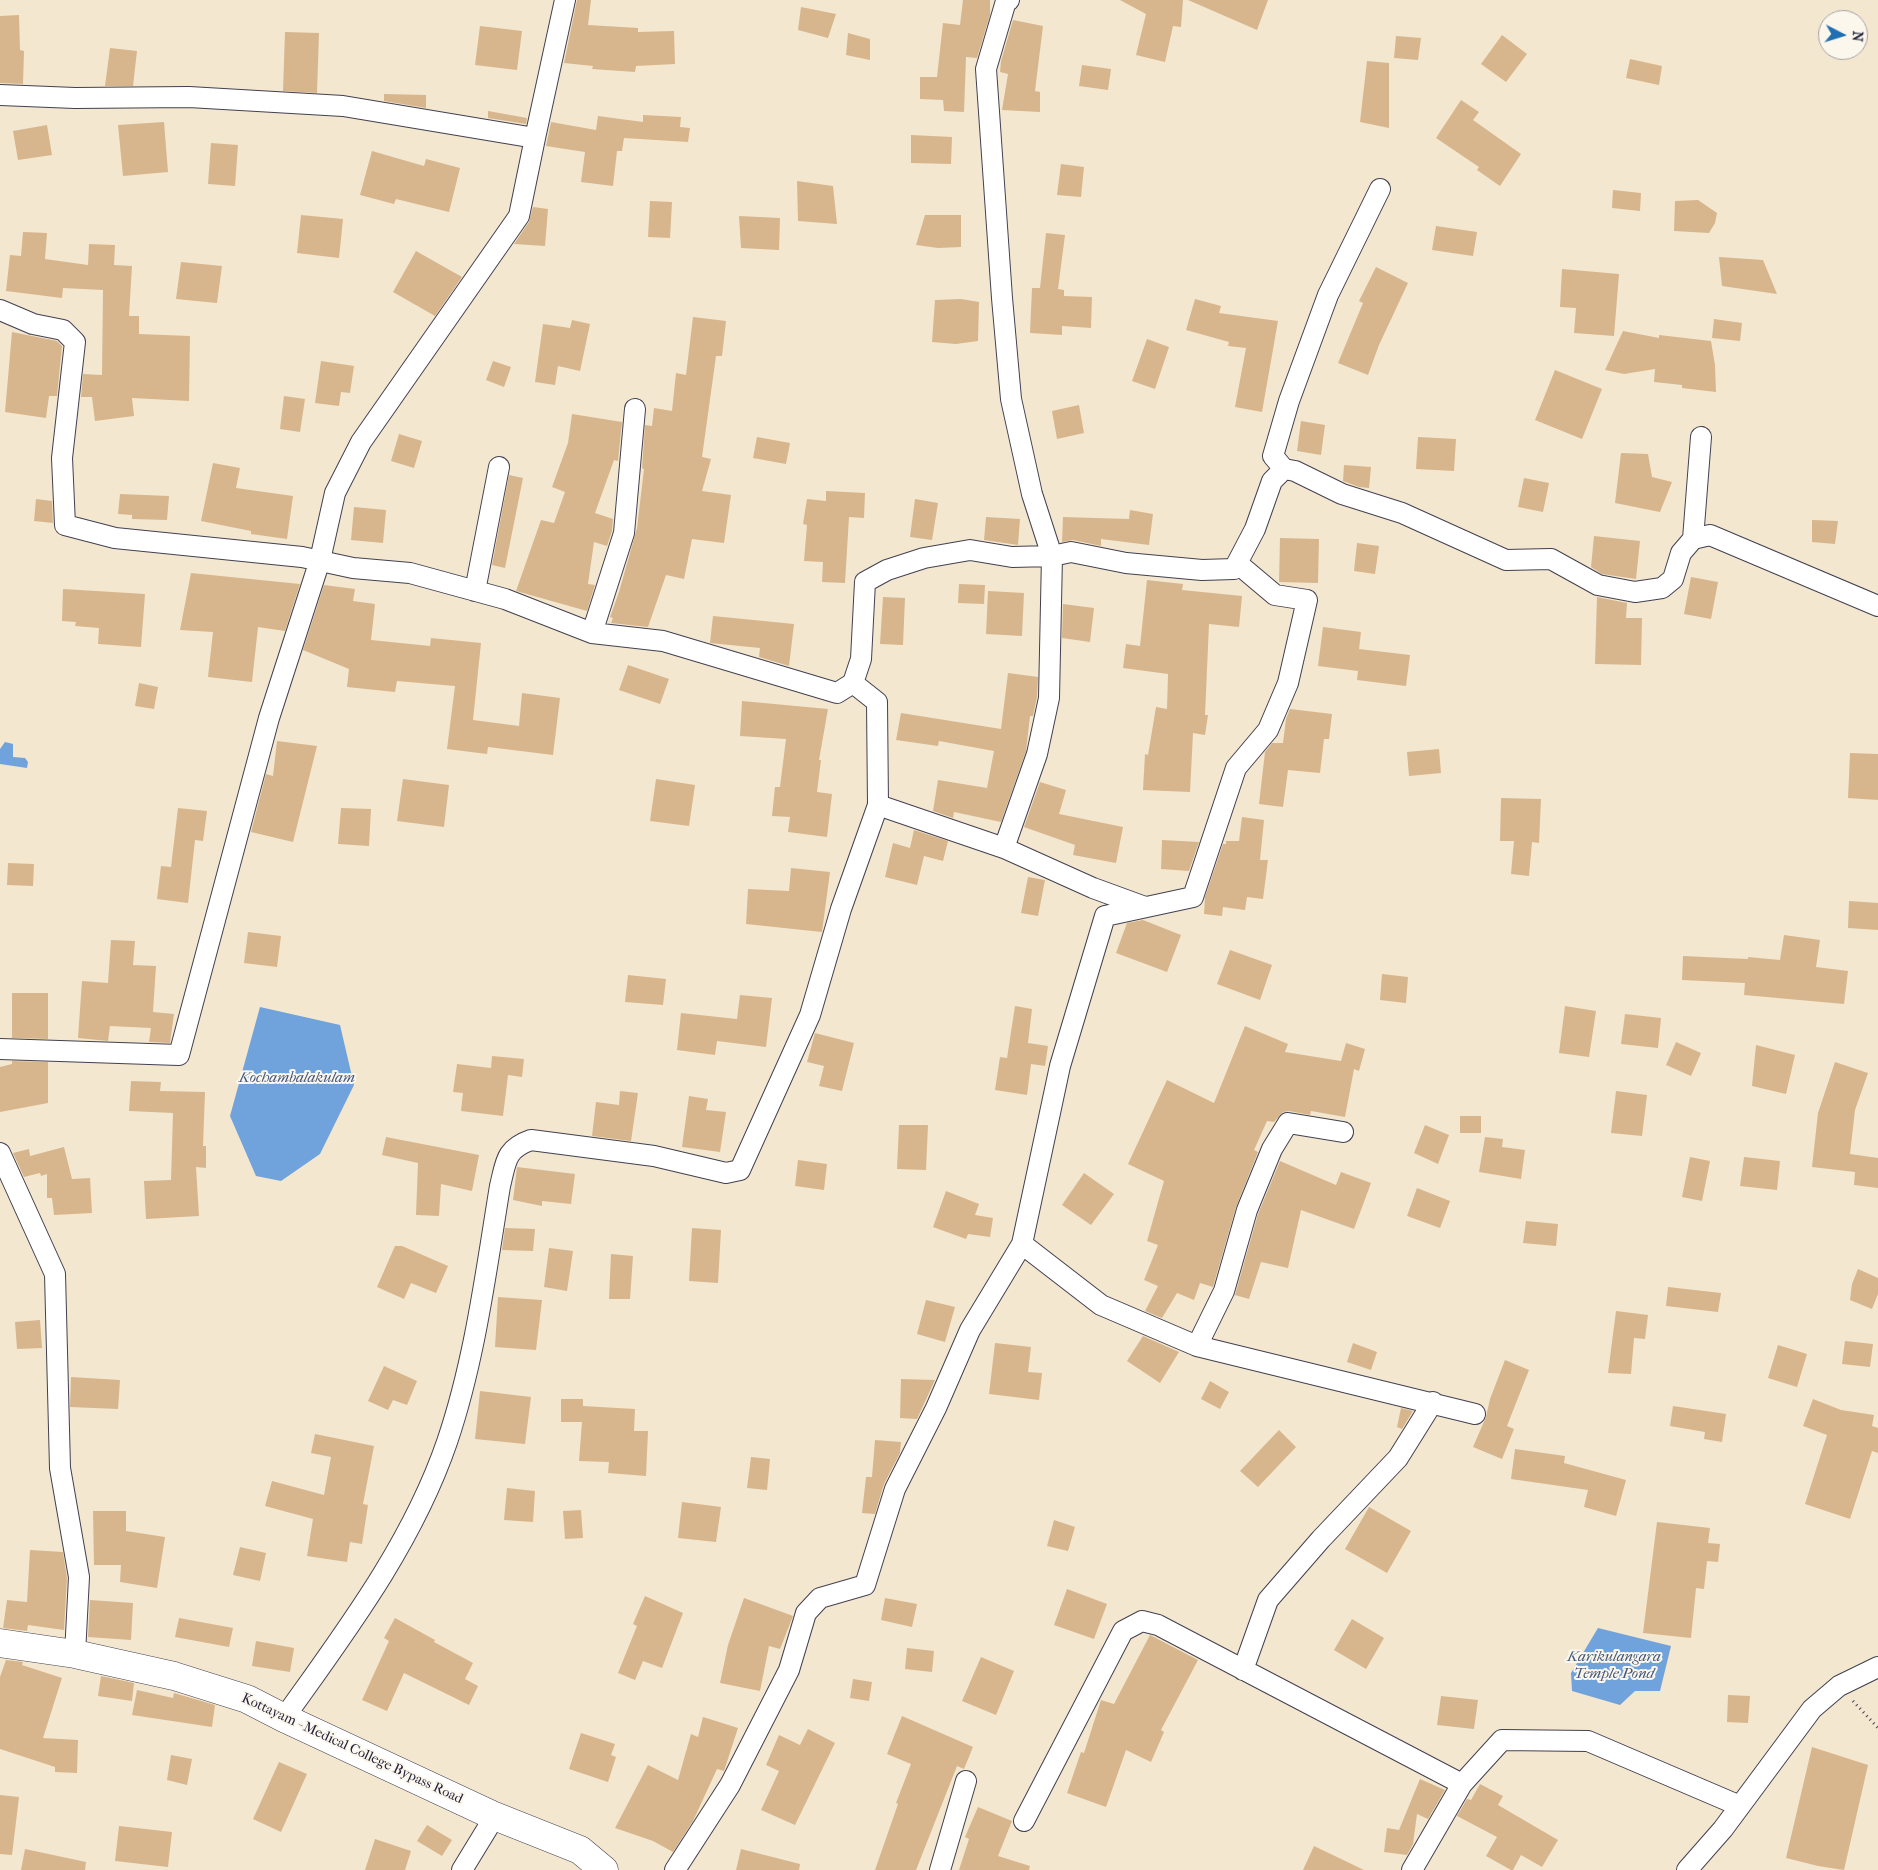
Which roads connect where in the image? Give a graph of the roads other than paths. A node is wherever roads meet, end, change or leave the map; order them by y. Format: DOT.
graph roads {
  1 [pos="565,0"];
  2 [pos="1009,0"];
  3 [pos="0,95"];
  4 [pos="535,138"];
  5 [pos="1380,190"];
  6 [pos="0,310"];
  7 [pos="635,409"];
  8 [pos="1701,436"];
  9 [pos="500,467"];
  10 [pos="1284,470"];
  11 [pos="1693,539"];
  12 [pos="1052,556"];
  13 [pos="320,560"];
  14 [pos="1237,563"];
  15 [pos="475,591"];
  16 [pos="1878,606"];
  17 [pos="592,633"];
  18 [pos="853,683"];
  19 [pos="878,805"];
  20 [pos="1004,848"];
  21 [pos="1145,907"];
  22 [pos="0,1049"];
  23 [pos="1343,1132"];
  24 [pos="0,1153"];
  25 [pos="1022,1244"];
  26 [pos="1197,1346"];
  27 [pos="1433,1402"];
  28 [pos="1475,1414"];
  29 [pos="0,1643"];
  30 [pos="75,1654"];
  31 [pos="1878,1667"];
  32 [pos="1243,1670"];
  33 [pos="284,1718"];
  34 [pos="966,1781"];
  35 [pos="1462,1784"];
  36 [pos="1740,1806"];
  37 [pos="495,1816"];
  38 [pos="1024,1821"];
  39 [pos="462,1870"];
  40 [pos="604,1870"];
  41 [pos="675,1870"];
  42 [pos="940,1870"];
  43 [pos="1412,1870"];
  44 [pos="1687,1870"];
  1 -- 4 [label="street"];
  2 -- 12 [label="street"];
  3 -- 4 [label="street"];
  4 -- 13 [label="street"];
  5 -- 10 [label="street"];
  6 -- 13 [label="street"];
  7 -- 17 [label="street"];
  8 -- 11 [label="street"];
  9 -- 15 [label="street"];
  10 -- 11 [label="street"];
  10 -- 14 [label="street"];
  11 -- 16 [label="street"];
  12 -- 14 [label="street"];
  12 -- 18 [label="street"];
  12 -- 20 [label="street"];
  13 -- 15 [label="street"];
  13 -- 22 [label="street"];
  14 -- 21 [label="street"];
  15 -- 17 [label="street"];
  17 -- 18 [label="street"];
  18 -- 19 [label="street"];
  19 -- 20 [label="street"];
  19 -- 33 [label="street"];
  20 -- 21 [label="street"];
  21 -- 25 [label="street"];
  23 -- 26 [label="street"];
  24 -- 30 [label="street"];
  25 -- 26 [label="street"];
  25 -- 41 [label="street"];
  26 -- 27 [label="street"];
  27 -- 28 [label="street"];
  27 -- 32 [label="street"];
  29 -- 30 [label="main road, Kottayam - Medical College Bypass Road"];
  30 -- 33 [label="main road, Kottayam - Medical College Bypass Road"];
  31 -- 36 [label="street"];
  32 -- 35 [label="street"];
  32 -- 38 [label="street"];
  33 -- 37 [label="main road, Kottayam - Medical College Bypass Road"];
  34 -- 42 [label="street"];
  35 -- 36 [label="street"];
  35 -- 43 [label="street"];
  36 -- 44 [label="street"];
  37 -- 39 [label="street"];
  37 -- 40 [label="main road, Kottayam - Medical College Bypass Road"];
}
